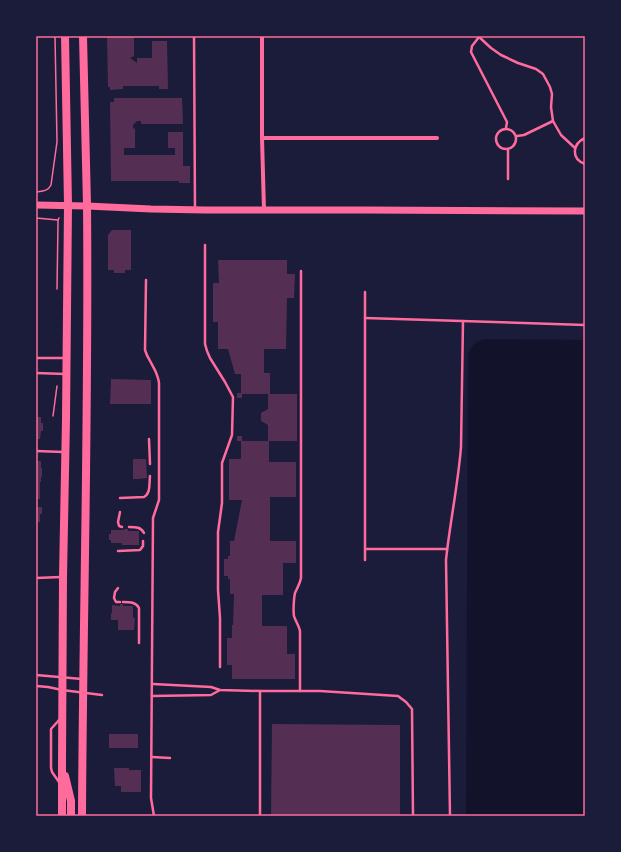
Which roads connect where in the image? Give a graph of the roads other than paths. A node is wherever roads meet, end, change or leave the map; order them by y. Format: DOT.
graph roads {
  1 [pos="65,36"];
  2 [pos="83,36"];
  3 [pos="194,36"];
  4 [pos="262,36"];
  5 [pos="478,37"];
  6 [pos="553,121"];
  7 [pos="506,128"];
  8 [pos="516,136"];
  9 [pos="262,138"];
  10 [pos="437,138"];
  11 [pos="585,138"];
  12 [pos="575,148"];
  13 [pos="508,149"];
  14 [pos="585,164"];
  15 [pos="508,179"];
  16 [pos="36,205"];
  17 [pos="68,206"];
  18 [pos="87,206"];
  19 [pos="195,210"];
  20 [pos="264,210"];
  21 [pos="585,211"];
  22 [pos="206,245"];
  23 [pos="301,271"];
  24 [pos="146,280"];
  25 [pos="365,292"];
  26 [pos="365,318"];
  27 [pos="463,321"];
  28 [pos="585,324"];
  29 [pos="36,358"];
  30 [pos="67,358"];
  31 [pos="36,373"];
  32 [pos="67,374"];
  33 [pos="149,439"];
  34 [pos="36,451"];
  35 [pos="66,452"];
  36 [pos="150,464"];
  37 [pos="150,476"];
  38 [pos="120,498"];
  39 [pos="120,512"];
  40 [pos="122,527"];
  41 [pos="129,527"];
  42 [pos="144,533"];
  43 [pos="143,542"];
  44 [pos="365,549"];
  45 [pos="447,549"];
  46 [pos="118,551"];
  47 [pos="365,560"];
  48 [pos="63,577"];
  49 [pos="36,578"];
  50 [pos="118,588"];
  51 [pos="139,643"];
  52 [pos="220,667"];
  53 [pos="36,675"];
  54 [pos="62,677"];
  55 [pos="83,679"];
  56 [pos="153,684"];
  57 [pos="36,686"];
  58 [pos="62,690"];
  59 [pos="220,690"];
  60 [pos="260,691"];
  61 [pos="300,691"];
  62 [pos="83,693"];
  63 [pos="102,696"];
  64 [pos="152,696"];
  65 [pos="62,717"];
  66 [pos="152,757"];
  67 [pos="170,758"];
  68 [pos="62,764"];
  69 [pos="62,786"];
  70 [pos="62,816"];
  71 [pos="71,816"];
  72 [pos="82,816"];
  73 [pos="154,816"];
  74 [pos="260,816"];
  75 [pos="413,816"];
  76 [pos="450,816"];
  1 -- 17 [label="main road"];
  2 -- 18 [label="main road"];
  3 -- 19 [label="lane"];
  4 -- 9 [label="street"];
  5 -- 6 [label="lane"];
  5 -- 7 [label="lane"];
  6 -- 8 [label="lane"];
  6 -- 12 [label="lane"];
  7 -- 8 [label="lane"];
  7 -- 13 [label="lane"];
  8 -- 13 [label="lane"];
  9 -- 10 [label="street"];
  9 -- 20 [label="street"];
  11 -- 12 [label="lane"];
  12 -- 14 [label="lane"];
  13 -- 15 [label="lane"];
  16 -- 17 [label="main road"];
  17 -- 18 [label="main road"];
  17 -- 30 [label="main road"];
  18 -- 19 [label="main road"];
  18 -- 55 [label="main road"];
  19 -- 20 [label="main road"];
  20 -- 21 [label="main road"];
  22 -- 52 [label="lane"];
  23 -- 61 [label="lane"];
  24 -- 56 [label="lane"];
  25 -- 26 [label="lane"];
  26 -- 27 [label="lane"];
  26 -- 44 [label="lane"];
  27 -- 28 [label="lane"];
  27 -- 45 [label="lane"];
  29 -- 30 [label="lane"];
  30 -- 32 [label="main road"];
  31 -- 32 [label="lane"];
  32 -- 35 [label="main road"];
  33 -- 36 [label="lane"];
  34 -- 35 [label="lane"];
  35 -- 48 [label="main road"];
  37 -- 38 [label="lane"];
  39 -- 40 [label="lane"];
  41 -- 42 [label="lane"];
  43 -- 46 [label="lane"];
  44 -- 45 [label="lane"];
  44 -- 47 [label="lane"];
  45 -- 76 [label="lane"];
  48 -- 49 [label="lane"];
  48 -- 54 [label="main road"];
  50 -- 51 [label="lane"];
  53 -- 54 [label="lane"];
  54 -- 55 [label="lane"];
  54 -- 58 [label="main road"];
  55 -- 62 [label="main road"];
  56 -- 59 [label="lane"];
  56 -- 64 [label="lane"];
  57 -- 58 [label="lane"];
  58 -- 62 [label="lane"];
  58 -- 65 [label="main road"];
  59 -- 60 [label="lane"];
  59 -- 64 [label="lane"];
  60 -- 61 [label="lane"];
  60 -- 74 [label="lane"];
  61 -- 75 [label="lane"];
  62 -- 63 [label="lane"];
  62 -- 72 [label="main road"];
  64 -- 66 [label="lane"];
  65 -- 68 [label="main road"];
  65 -- 69 [label="lane"];
  66 -- 67 [label="lane"];
  66 -- 73 [label="lane"];
  68 -- 69 [label="main road"];
  68 -- 71 [label="main road"];
  69 -- 70 [label="main road"];
}
